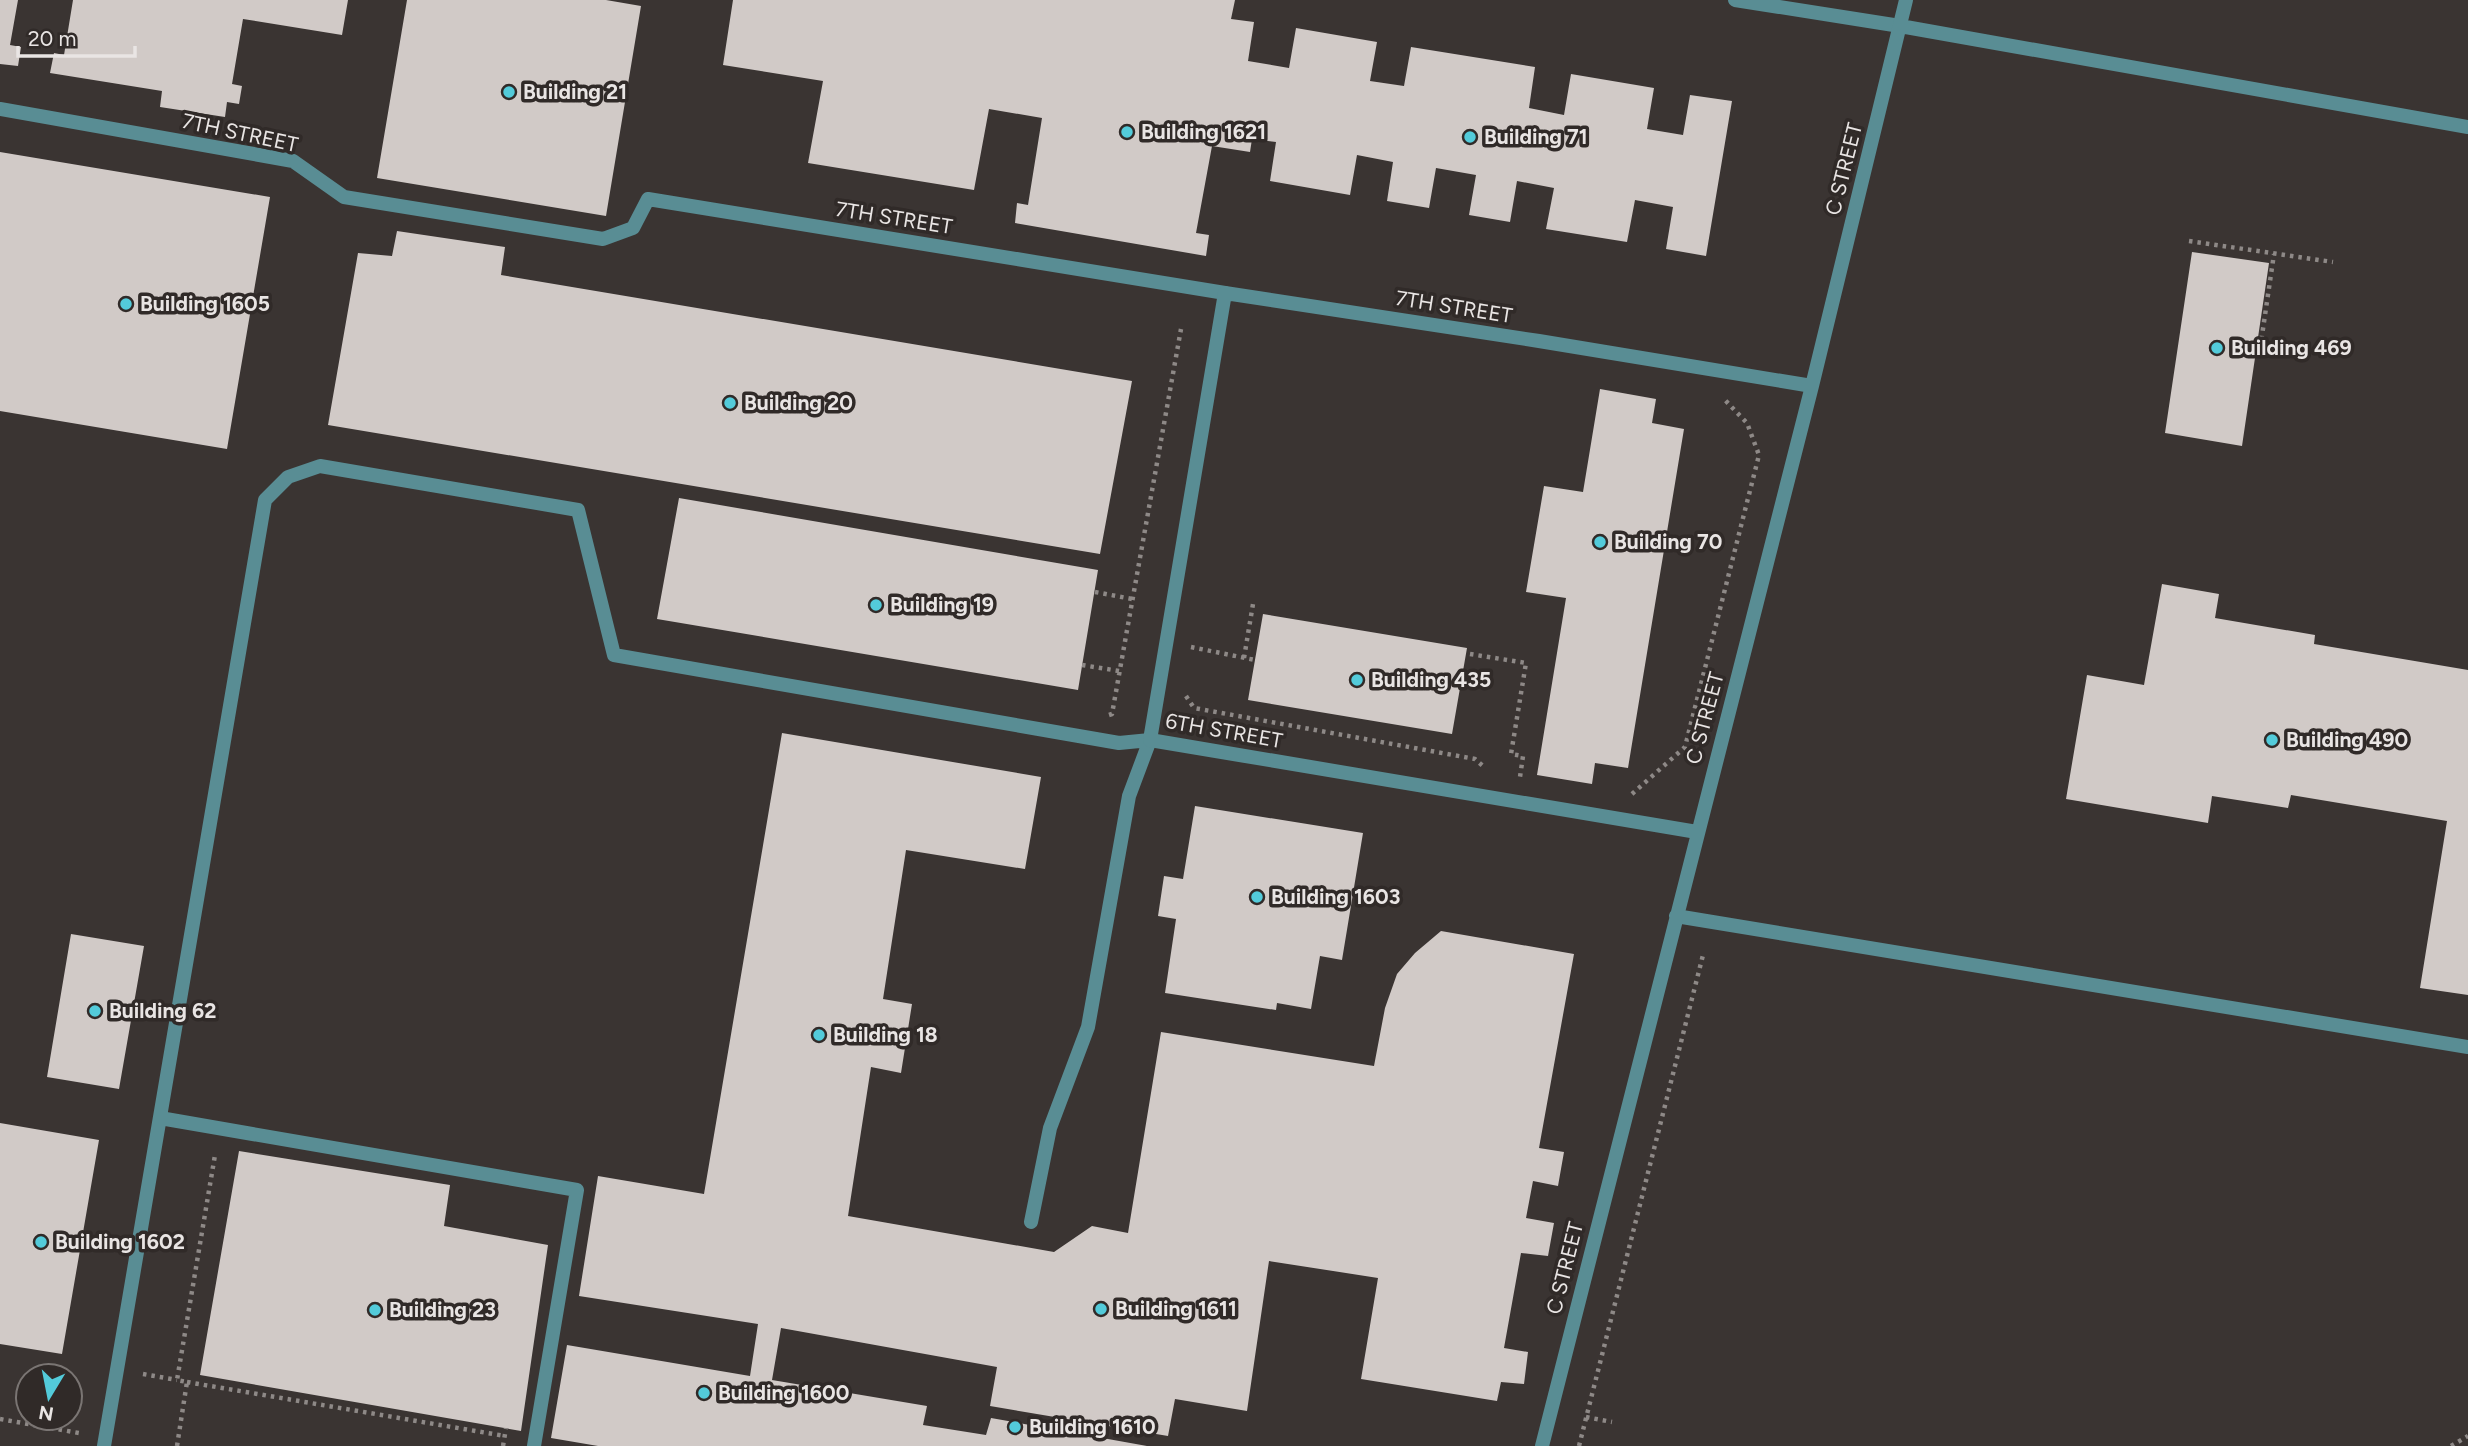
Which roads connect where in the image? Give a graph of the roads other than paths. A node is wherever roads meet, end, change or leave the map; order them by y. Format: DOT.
graph roads {
  1 [pos="1735,0"];
  2 [pos="1906,0"];
  3 [pos="1900,26"];
  4 [pos="0,108"];
  5 [pos="2468,127"];
  6 [pos="1225,293"];
  7 [pos="1812,386"];
  8 [pos="1150,740"];
  9 [pos="1697,832"];
  10 [pos="1676,916"];
  11 [pos="2468,1047"];
  12 [pos="160,1118"];
  13 [pos="1031,1223"];
  14 [pos="104,1441"];
  15 [pos="534,1446"];
  16 [pos="1542,1446"];
  1 -- 3 [label="street"];
  2 -- 3 [label="street, C STREET"];
  3 -- 5 [label="street"];
  3 -- 7 [label="street, C STREET"];
  4 -- 6 [label="street, 7TH STREET"];
  6 -- 7 [label="street, 7TH STREET"];
  6 -- 8 [label="street, 6TH STREET"];
  7 -- 9 [label="street, C STREET"];
  8 -- 9 [label="street, 6TH STREET"];
  8 -- 12 [label="street"];
  8 -- 13 [label="street"];
  9 -- 10 [label="street, C STREET"];
  10 -- 11 [label="street"];
  10 -- 16 [label="street, C STREET"];
  12 -- 14 [label="street"];
  12 -- 15 [label="street"];
}
